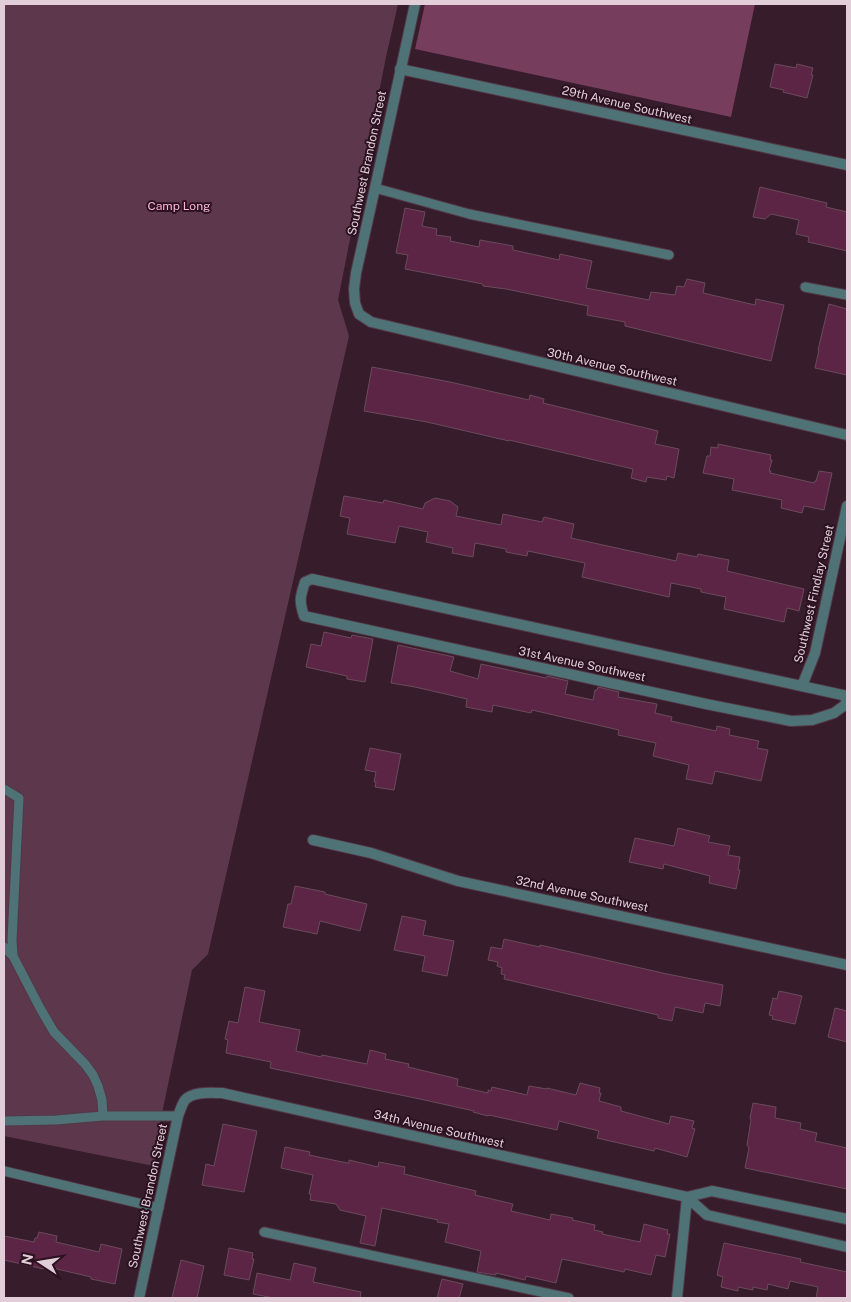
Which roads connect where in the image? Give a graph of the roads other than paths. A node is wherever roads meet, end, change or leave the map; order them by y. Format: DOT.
graph roads {
  1 [pos="415,4"];
  2 [pos="400,69"];
  3 [pos="847,165"];
  4 [pos="375,188"];
  5 [pos="669,255"];
  6 [pos="806,286"];
  7 [pos="847,295"];
  8 [pos="371,322"];
  9 [pos="847,435"];
  10 [pos="847,506"];
  11 [pos="802,686"];
  12 [pos="847,697"];
  13 [pos="4,790"];
  14 [pos="313,840"];
  15 [pos="4,947"];
  16 [pos="14,956"];
  17 [pos="847,965"];
  18 [pos="186,1100"];
  19 [pos="103,1116"];
  20 [pos="178,1116"];
  21 [pos="4,1121"];
  22 [pos="4,1171"];
  23 [pos="687,1197"];
  24 [pos="159,1208"];
  25 [pos="847,1219"];
  26 [pos="264,1232"];
  27 [pos="847,1247"];
  28 [pos="139,1298"];
  29 [pos="569,1298"];
  30 [pos="677,1298"];
  1 -- 2 [label="street, Southwest Brandon Street"];
  2 -- 3 [label="street, 29th Avenue Southwest"];
  2 -- 4 [label="street, Southwest Brandon Street"];
  4 -- 5 [label="lane"];
  4 -- 8 [label="street, Southwest Brandon Street"];
  6 -- 7 [label="lane"];
  8 -- 9 [label="street, 30th Avenue Southwest"];
  10 -- 11 [label="street, Southwest Findlay Street"];
  11 -- 12 [label="street, 31st Avenue Southwest"];
  11 -- 12 [label="street, 31st Avenue Southwest"];
  13 -- 16 [label="lane"];
  14 -- 17 [label="street, 32nd Avenue Southwest"];
  15 -- 16 [label="lane"];
  16 -- 19 [label="lane"];
  18 -- 20 [label="street, Southwest Brandon Street"];
  18 -- 23 [label="street, 34th Avenue Southwest"];
  19 -- 20 [label="lane"];
  19 -- 21 [label="lane"];
  20 -- 24 [label="street, Southwest Brandon Street"];
  22 -- 24 [label="lane"];
  23 -- 25 [label="street, 34th Avenue Southwest"];
  23 -- 27 [label="street, 34th Avenue Southwest"];
  23 -- 30 [label="street"];
  24 -- 28 [label="street, Southwest Brandon Street"];
  26 -- 29 [label="lane"];
}
